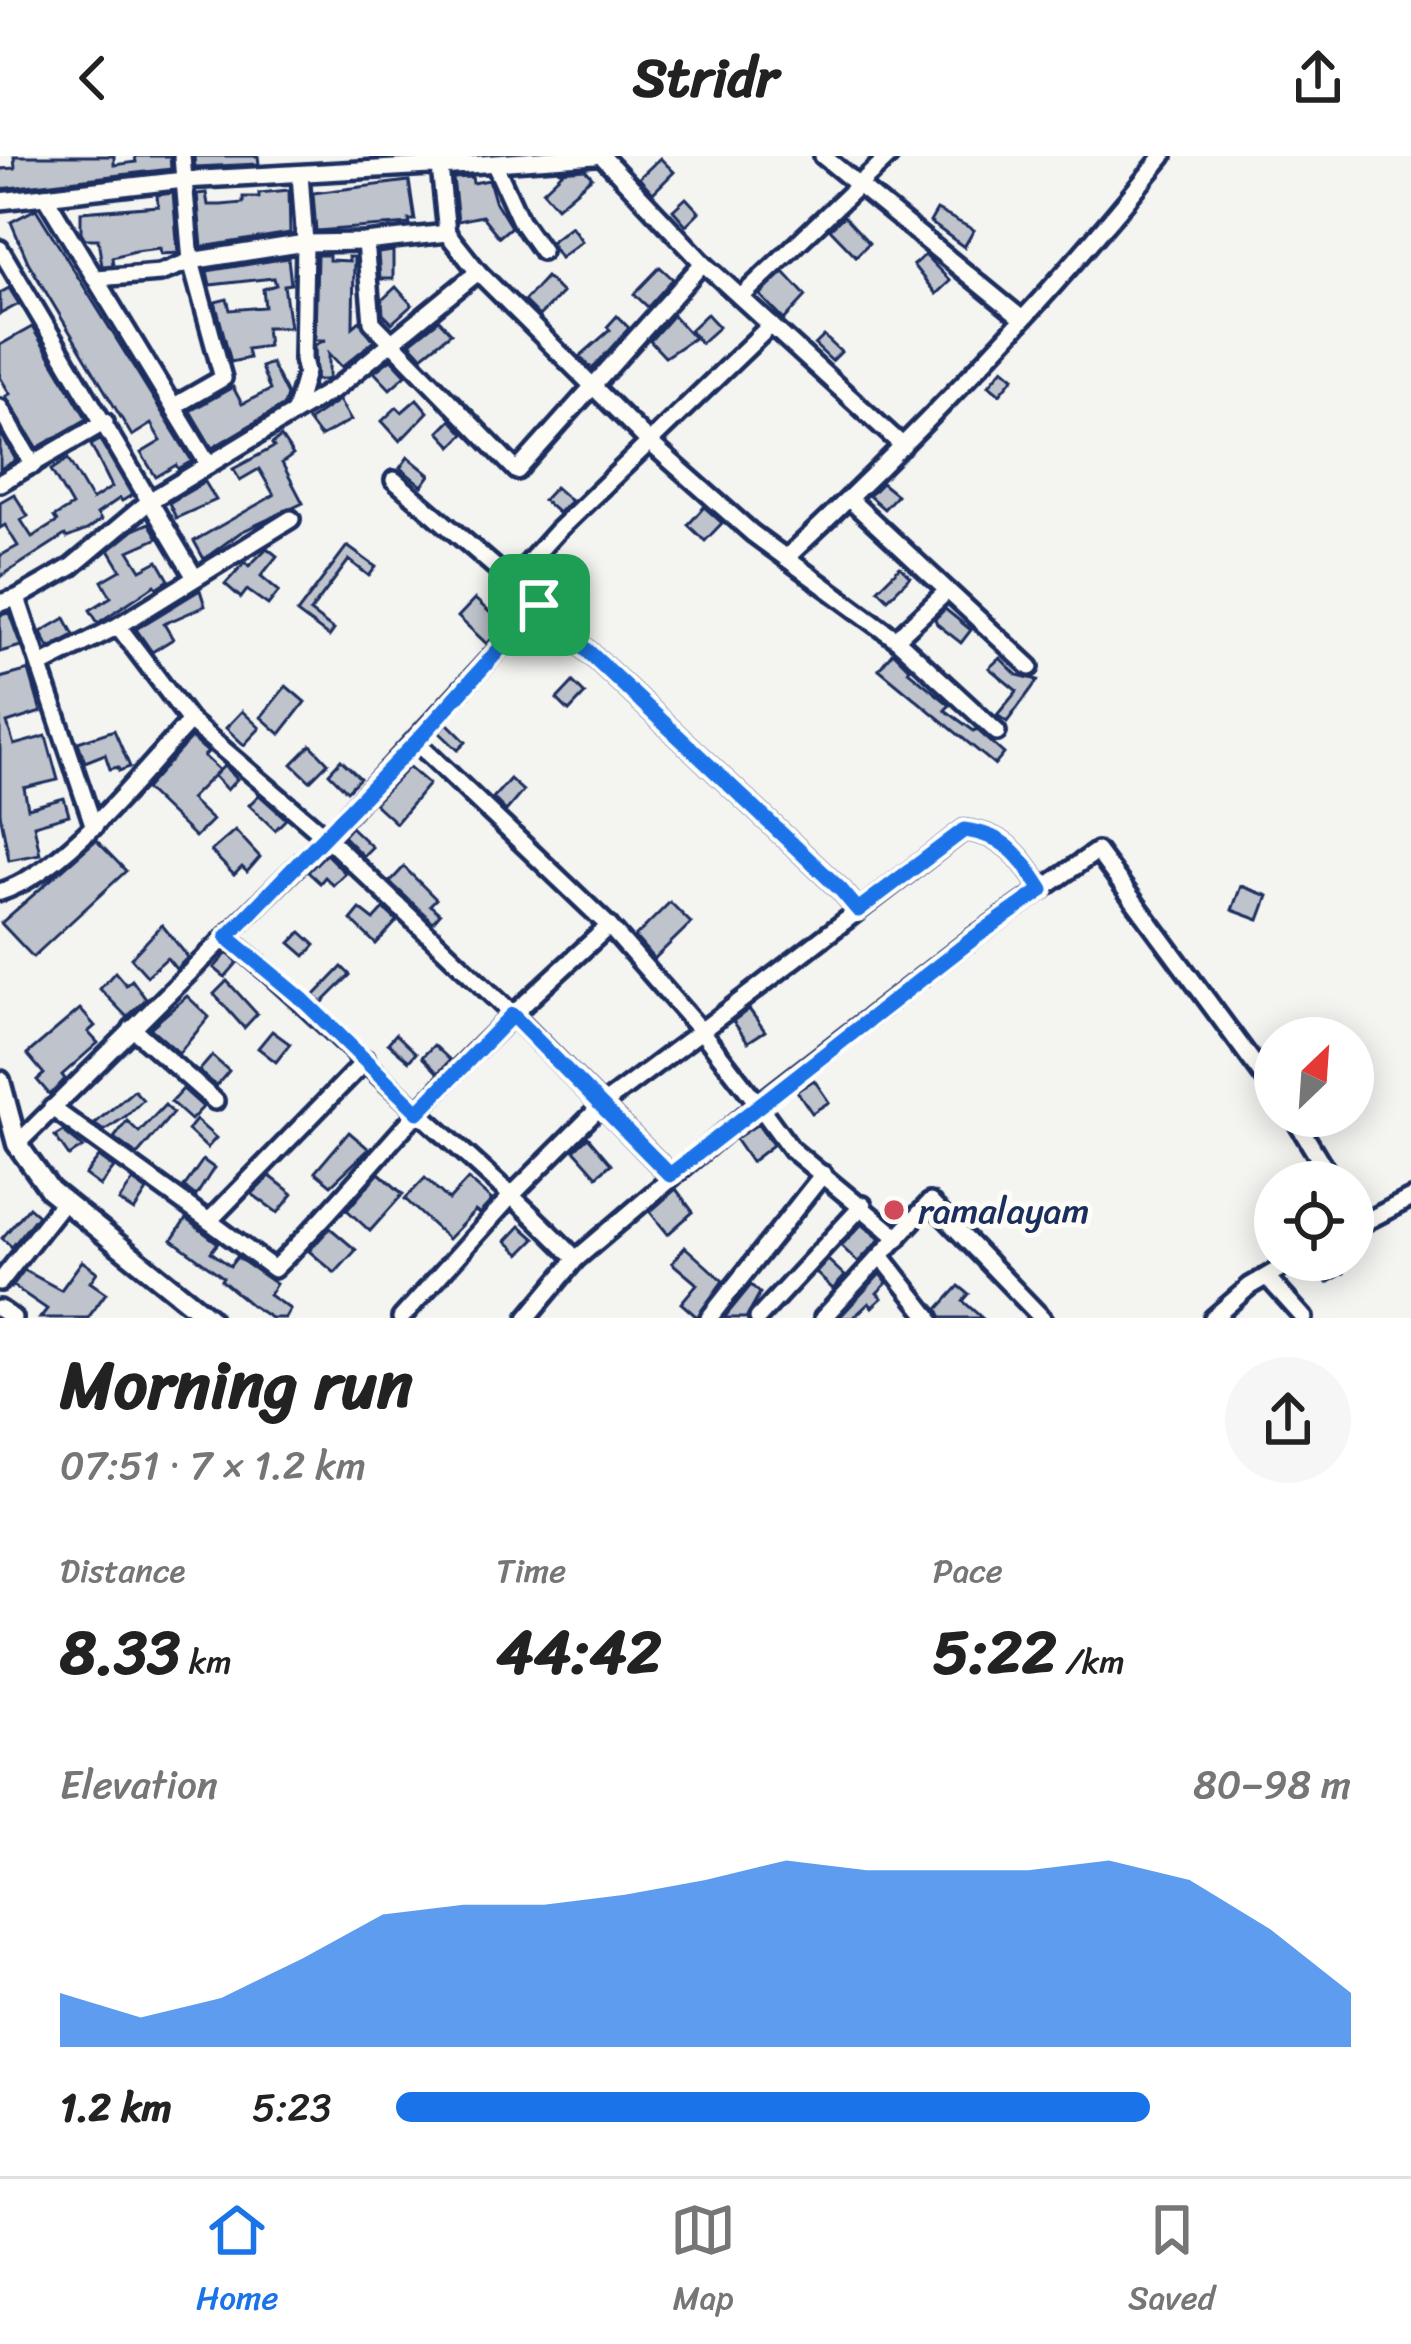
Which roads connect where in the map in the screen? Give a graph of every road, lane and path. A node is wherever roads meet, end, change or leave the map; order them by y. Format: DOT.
graph roads {
  1 [pos="182,156"];
  2 [pos="598,156"];
  3 [pos="823,156"];
  4 [pos="889,156"];
  5 [pos="1163,156"];
  6 [pos="433,163"];
  7 [pos="495,165"];
  8 [pos="300,174"];
  9 [pos="184,180"];
  10 [pos="862,185"];
  11 [pos="45,196"];
  12 [pos="0,201"];
  13 [pos="447,233"];
  14 [pos="365,242"];
  15 [pos="305,243"];
  16 [pos="0,249"];
  17 [pos="542,251"];
  18 [pos="191,261"];
  19 [pos="703,263"];
  20 [pos="478,272"];
  21 [pos="97,278"];
  22 [pos="742,296"];
  23 [pos="1021,318"];
  24 [pos="772,325"];
  25 [pos="389,344"];
  26 [pos="593,385"];
  27 [pos="176,406"];
  28 [pos="0,409"];
  29 [pos="295,411"];
  30 [pos="105,422"];
  31 [pos="648,441"];
  32 [pos="903,446"];
  33 [pos="208,464"];
  34 [pos="33,465"];
  35 [pos="394,480"];
  36 [pos="0,483"];
  37 [pos="849,499"];
  38 [pos="151,500"];
  39 [pos="291,519"];
  40 [pos="786,558"];
  41 [pos="194,577"];
  42 [pos="512,581"];
  43 [pos="947,591"];
  44 [pos="17,598"];
  45 [pos="0,603"];
  46 [pos="539,605"];
  47 [pos="118,626"];
  48 [pos="896,639"];
  49 [pos="41,665"];
  50 [pos="1030,667"];
  51 [pos="190,721"];
  52 [pos="997,732"];
  53 [pos="416,742"];
  54 [pos="94,826"];
  55 [pos="326,837"];
  56 [pos="1042,890"];
  57 [pos="0,892"];
  58 [pos="858,910"];
  59 [pos="609,926"];
  60 [pos="227,937"];
  61 [pos="512,1015"];
  62 [pos="132,1028"];
  63 [pos="701,1031"];
  64 [pos="366,1060"];
  65 [pos="1254,1064"];
  66 [pos="0,1081"];
  67 [pos="215,1101"];
  68 [pos="758,1104"];
  69 [pos="602,1106"];
  70 [pos="52,1108"];
  71 [pos="418,1112"];
  72 [pos="17,1144"];
  73 [pos="823,1174"];
  74 [pos="670,1175"];
  75 [pos="513,1193"];
  76 [pos="1411,1198"];
  77 [pos="63,1202"];
  78 [pos="863,1205"];
  79 [pos="1374,1215"];
  80 [pos="209,1221"];
  81 [pos="898,1238"];
  82 [pos="882,1257"];
  83 [pos="576,1259"];
  84 [pos="1261,1281"];
  85 [pos="1271,1281"];
  86 [pos="0,1282"];
  87 [pos="0,1309"];
  88 [pos="921,1314"];
  89 [pos="13,1318"];
  90 [pos="209,1318"];
  91 [pos="401,1318"];
  92 [pos="527,1318"];
  93 [pos="709,1318"];
  94 [pos="758,1318"];
  95 [pos="823,1318"];
  96 [pos="1042,1318"];
  97 [pos="1213,1318"];
  98 [pos="1304,1318"];
  1 -- 9 [label="street"];
  2 -- 7 [label="street"];
  2 -- 19 [label="street"];
  3 -- 10 [label="street"];
  4 -- 10 [label="street"];
  5 -- 23 [label="street"];
  6 -- 7 [label="street"];
  6 -- 8 [label="street"];
  6 -- 13 [label="street"];
  7 -- 17 [label="street"];
  8 -- 9 [label="street"];
  8 -- 15 [label="street"];
  9 -- 11 [label="street"];
  9 -- 18 [label="street"];
  10 -- 22 [label="street"];
  10 -- 23 [label="street"];
  11 -- 12 [label="street"];
  11 -- 21 [label="street"];
  13 -- 14 [label="street"];
  13 -- 20 [label="street"];
  14 -- 15 [label="street"];
  14 -- 25 [label="street"];
  15 -- 18 [label="street"];
  15 -- 29 [label="street"];
  16 -- 30 [label="street"];
  18 -- 21 [label="street"];
  18 -- 27 [label="street"];
  19 -- 22 [label="street"];
  19 -- 26 [label="street"];
  20 -- 25 [label="street"];
  20 -- 26 [label="street"];
  21 -- 27 [label="street"];
  22 -- 24 [label="street"];
  23 -- 32 [label="street"];
  24 -- 31 [label="street"];
  24 -- 32 [label="street"];
  25 -- 26 [label="street"];
  25 -- 29 [label="street"];
  26 -- 31 [label="street"];
  27 -- 33 [label="street"];
  28 -- 34 [label="street"];
  29 -- 33 [label="street"];
  30 -- 34 [label="street"];
  30 -- 38 [label="street"];
  31 -- 40 [label="street"];
  31 -- 42 [label="street"];
  32 -- 37 [label="street"];
  33 -- 38 [label="street"];
  34 -- 36 [label="street"];
  35 -- 42 [label="street"];
  37 -- 40 [label="street"];
  37 -- 43 [label="street"];
  38 -- 41 [label="street"];
  38 -- 44 [label="street"];
  39 -- 41 [label="street"];
  40 -- 48 [label="street"];
  41 -- 47 [label="street"];
  42 -- 46 [label="street"];
  43 -- 48 [label="street"];
  43 -- 50 [label="street"];
  44 -- 45 [label="street"];
  44 -- 49 [label="street"];
  46 -- 53 [label="street"];
  46 -- 58 [label="street"];
  47 -- 49 [label="street"];
  47 -- 51 [label="street"];
  48 -- 52 [label="street"];
  49 -- 54 [label="street"];
  51 -- 54 [label="street"];
  51 -- 55 [label="street"];
  53 -- 55 [label="street"];
  53 -- 59 [label="street"];
  54 -- 57 [label="street"];
  55 -- 60 [label="street"];
  55 -- 61 [label="street"];
  56 -- 58 [label="street"];
  56 -- 65 [label="street"];
  56 -- 68 [label="street"];
  58 -- 63 [label="street"];
  59 -- 61 [label="street"];
  59 -- 63 [label="street"];
  60 -- 62 [label="street"];
  60 -- 64 [label="street"];
  61 -- 69 [label="street"];
  61 -- 71 [label="street"];
  62 -- 67 [label="street"];
  62 -- 70 [label="street"];
  63 -- 68 [label="street"];
  63 -- 69 [label="street"];
  64 -- 71 [label="street"];
  64 -- 80 [label="street"];
  66 -- 72 [label="main road"];
  68 -- 73 [label="street"];
  68 -- 74 [label="street"];
  69 -- 74 [label="street"];
  69 -- 75 [label="street"];
  70 -- 72 [label="street"];
  70 -- 80 [label="street"];
  71 -- 75 [label="street"];
  71 -- 80 [label="street"];
  72 -- 77 [label="main road"];
  73 -- 78 [label="street"];
  73 -- 93 [label="street"];
  74 -- 83 [label="street"];
  75 -- 83 [label="street"];
  75 -- 91 [label="street"];
  76 -- 79 [label="street"];
  77 -- 86 [label="street"];
  77 -- 90 [label="main road"];
  78 -- 81 [label="street"];
  78 -- 94 [label="street"];
  81 -- 82 [label="street"];
  81 -- 96 [label="street"];
  82 -- 88 [label="street"];
  82 -- 95 [label="street"];
  83 -- 92 [label="street"];
  84 -- 97 [label="street"];
  85 -- 98 [label="street"];
  87 -- 89 [label="street"];
}
